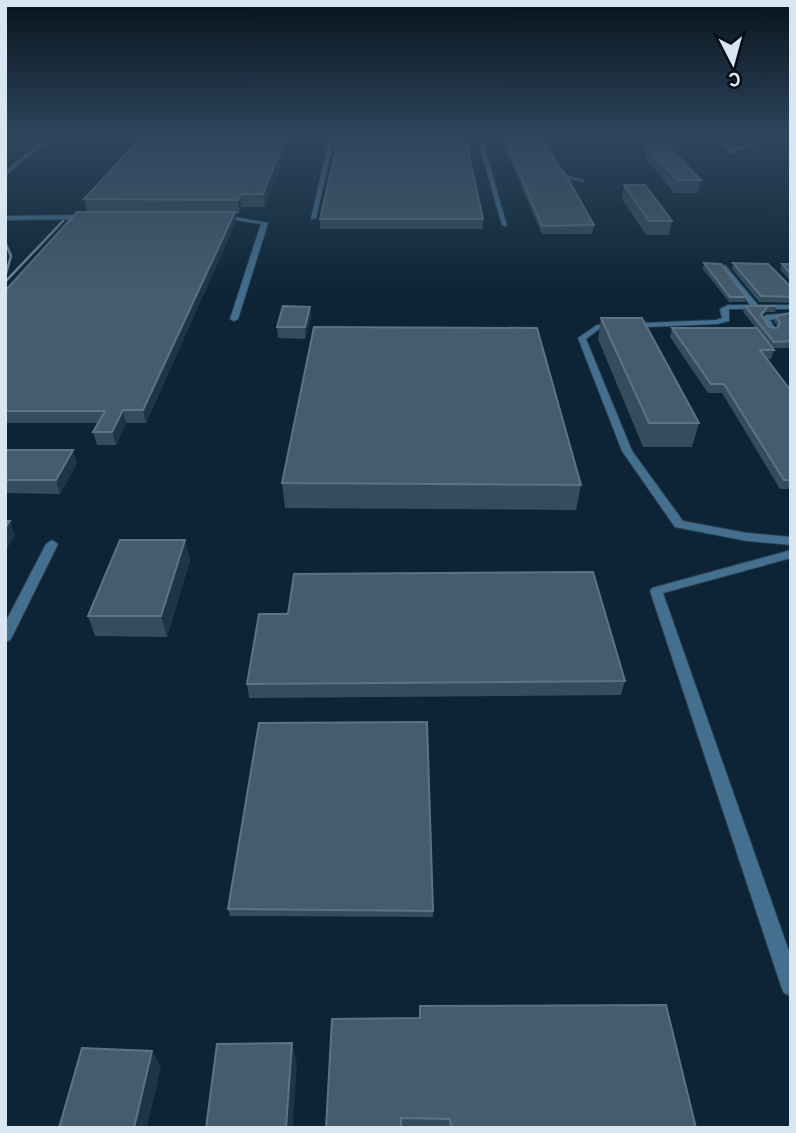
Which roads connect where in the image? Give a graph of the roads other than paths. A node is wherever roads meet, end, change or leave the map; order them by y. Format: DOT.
graph roads {
  1 [pos="320,190"];
  2 [pos="495,190"];
  3 [pos="203,216"];
  4 [pos="98,217"];
  5 [pos="5,218"];
  6 [pos="313,218"];
  7 [pos="505,225"];
  8 [pos="725,267"];
  9 [pos="756,307"];
  10 [pos="791,307"];
  11 [pos="791,315"];
  12 [pos="233,319"];
  13 [pos="686,322"];
  14 [pos="772,330"];
  15 [pos="693,331"];
  16 [pos="791,541"];
  17 [pos="52,544"];
  18 [pos="791,554"];
  19 [pos="5,637"];
  20 [pos="791,986"];
  1 -- 6 [label="lane"];
  2 -- 7 [label="lane"];
  3 -- 12 [label="lane"];
  4 -- 5 [label="lane"];
  8 -- 9 [label="lane"];
  9 -- 10 [label="lane"];
  9 -- 13 [label="lane"];
  11 -- 14 [label="lane"];
  13 -- 15 [label="lane"];
  13 -- 16 [label="lane"];
  17 -- 19 [label="lane"];
  18 -- 20 [label="lane"];
}
